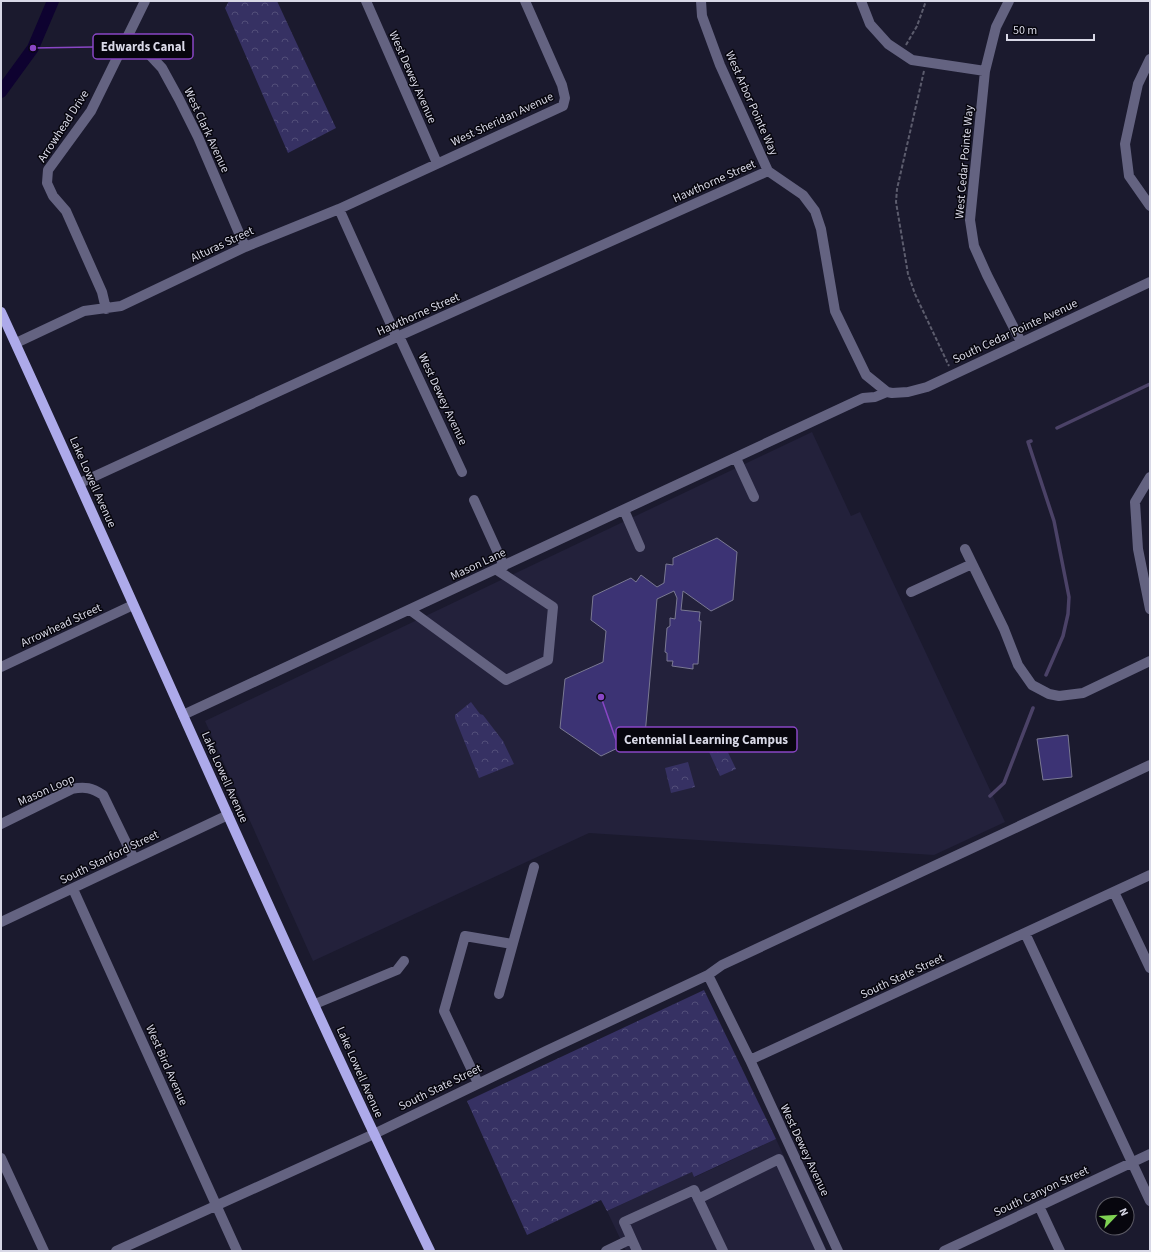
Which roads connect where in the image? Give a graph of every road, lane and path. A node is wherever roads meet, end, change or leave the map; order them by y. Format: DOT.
graph roads {
  1 [pos="145,1"];
  2 [pos="366,1"];
  3 [pos="524,1"];
  4 [pos="701,1"];
  5 [pos="861,1"];
  6 [pos="926,1"];
  7 [pos="1009,1"];
  8 [pos="126,40"];
  9 [pos="901,52"];
  10 [pos="1150,59"];
  11 [pos="926,62"];
  12 [pos="985,71"];
  13 [pos="437,163"];
  14 [pos="768,172"];
  15 [pos="1150,206"];
  16 [pos="338,209"];
  17 [pos="245,247"];
  18 [pos="1150,282"];
  19 [pos="106,309"];
  20 [pos="1,312"];
  21 [pos="398,337"];
  22 [pos="1021,342"];
  23 [pos="16,344"];
  24 [pos="952,375"];
  25 [pos="887,392"];
  26 [pos="784,436"];
  27 [pos="736,458"];
  28 [pos="462,472"];
  29 [pos="1150,477"];
  30 [pos="80,483"];
  31 [pos="754,497"];
  32 [pos="474,500"];
  33 [pos="624,510"];
  34 [pos="640,547"];
  35 [pos="965,549"];
  36 [pos="972,564"];
  37 [pos="500,568"];
  38 [pos="911,592"];
  39 [pos="133,605"];
  40 [pos="1150,609"];
  41 [pos="410,610"];
  42 [pos="1150,661"];
  43 [pos="1,667"];
  44 [pos="183,715"];
  45 [pos="1150,765"];
  46 [pos="228,815"];
  47 [pos="1,824"];
  48 [pos="134,859"];
  49 [pos="534,867"];
  50 [pos="1150,875"];
  51 [pos="73,889"];
  52 [pos="1114,892"];
  53 [pos="1,922"];
  54 [pos="1025,933"];
  55 [pos="512,944"];
  56 [pos="404,961"];
  57 [pos="1150,968"];
  58 [pos="708,975"];
  59 [pos="499,994"];
  60 [pos="315,1004"];
  61 [pos="750,1060"];
  62 [pos="478,1083"];
  63 [pos="374,1134"];
  64 [pos="792,1152"];
  65 [pos="1150,1154"];
  66 [pos="1,1158"];
  67 [pos="779,1159"];
  68 [pos="1132,1163"];
  69 [pos="698,1199"];
  70 [pos="1150,1201"];
  71 [pos="216,1205"];
  72 [pos="1039,1206"];
  73 [pos="631,1239"];
  74 [pos="949,1250"];
  75 [pos="44,1251"];
  76 [pos="116,1251"];
  77 [pos="237,1251"];
  78 [pos="430,1251"];
  79 [pos="606,1251"];
  80 [pos="637,1251"];
  81 [pos="723,1251"];
  82 [pos="821,1251"];
  83 [pos="838,1251"];
  84 [pos="1060,1251"];
  1 -- 8 [label="street, Arrowhead Drive"];
  2 -- 13 [label="street, West Dewey Avenue"];
  3 -- 13 [label="street, West Sheridan Avenue"];
  4 -- 14 [label="street, West Arbor Pointe Way"];
  5 -- 9 [label="street"];
  6 -- 9 [label="path"];
  7 -- 12 [label="street, West Cedar Pointe Way"];
  8 -- 17 [label="street, West Clark Avenue"];
  8 -- 19 [label="street, Arrowhead Drive"];
  9 -- 11 [label="street"];
  10 -- 15 [label="street"];
  11 -- 12 [label="street"];
  11 -- 24 [label="path"];
  12 -- 22 [label="street, West Cedar Pointe Way"];
  13 -- 16 [label="street, Alturas Street"];
  14 -- 21 [label="street, Hawthorne Street"];
  14 -- 25 [label="street, West Arbor Pointe Way"];
  16 -- 17 [label="street, Alturas Street"];
  16 -- 21 [label="street, West Dewey Avenue"];
  17 -- 19 [label="street, Alturas Street"];
  18 -- 22 [label="street, South Cedar Pointe Avenue"];
  19 -- 23 [label="street, Alturas Street"];
  20 -- 23 [label="main road, Lake Lowell Avenue"];
  21 -- 28 [label="street, West Dewey Avenue"];
  21 -- 30 [label="street, Hawthorne Street"];
  22 -- 24 [label="street, South Cedar Pointe Avenue"];
  23 -- 30 [label="main road, Lake Lowell Avenue"];
  24 -- 25 [label="street, South Cedar Pointe Avenue"];
  25 -- 26 [label="street, South Cedar Pointe Avenue"];
  26 -- 27 [label="street, Mason Lane"];
  27 -- 31 [label="street"];
  27 -- 33 [label="street, Mason Lane"];
  29 -- 40 [label="street"];
  30 -- 39 [label="main road, Lake Lowell Avenue"];
  32 -- 37 [label="street"];
  33 -- 34 [label="street"];
  33 -- 37 [label="street, Mason Lane"];
  35 -- 36 [label="street"];
  36 -- 38 [label="street"];
  36 -- 42 [label="street"];
  37 -- 41 [label="street, Mason Lane"];
  37 -- 41 [label="street"];
  39 -- 43 [label="street, Arrowhead Street"];
  39 -- 44 [label="main road, Lake Lowell Avenue"];
  41 -- 44 [label="street, Mason Lane"];
  44 -- 46 [label="main road, Lake Lowell Avenue"];
  45 -- 58 [label="street, South State Street"];
  46 -- 48 [label="street, South Stanford Street"];
  46 -- 60 [label="main road, Lake Lowell Avenue"];
  47 -- 48 [label="street, Mason Loop"];
  48 -- 51 [label="street, South Stanford Street"];
  49 -- 55 [label="street"];
  50 -- 52 [label="street, South State Street"];
  51 -- 53 [label="street, South Stanford Street"];
  51 -- 71 [label="street, West Bird Avenue"];
  52 -- 54 [label="street, South State Street"];
  52 -- 57 [label="street"];
  54 -- 61 [label="street, South State Street"];
  54 -- 68 [label="street"];
  55 -- 59 [label="street"];
  55 -- 62 [label="street"];
  56 -- 60 [label="street"];
  58 -- 61 [label="street"];
  58 -- 62 [label="street, South State Street"];
  60 -- 63 [label="main road, Lake Lowell Avenue"];
  61 -- 64 [label="street, West Dewey Avenue"];
  62 -- 63 [label="street, South State Street"];
  63 -- 71 [label="street, South State Street"];
  63 -- 78 [label="main road, Lake Lowell Avenue"];
  64 -- 67 [label="street"];
  64 -- 83 [label="street, West Dewey Avenue"];
  65 -- 68 [label="street, South Canyon Street"];
  66 -- 75 [label="street"];
  67 -- 69 [label="street"];
  67 -- 82 [label="street"];
  68 -- 70 [label="street"];
  68 -- 72 [label="street, South Canyon Street"];
  69 -- 73 [label="street"];
  69 -- 81 [label="street"];
  71 -- 76 [label="street, South State Street"];
  71 -- 77 [label="street, West Bird Avenue"];
  72 -- 74 [label="street, South Canyon Street"];
  72 -- 84 [label="street"];
  73 -- 79 [label="street"];
  73 -- 80 [label="street"];
}
